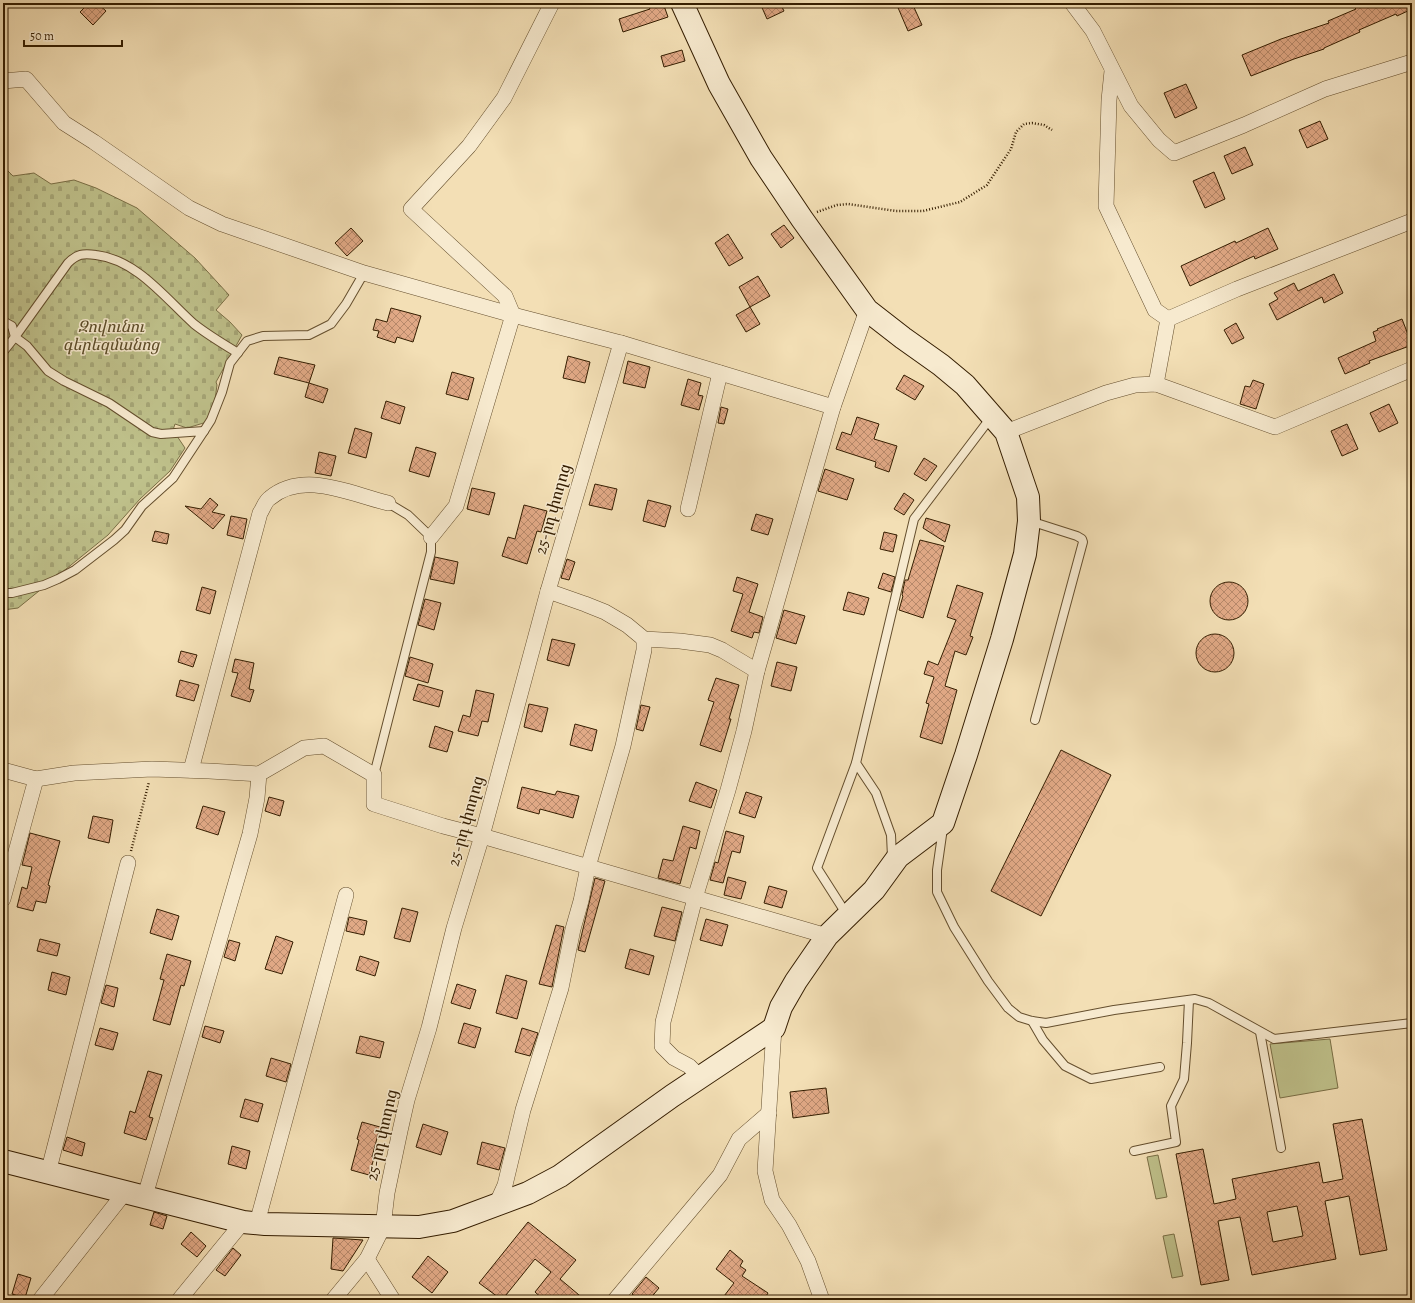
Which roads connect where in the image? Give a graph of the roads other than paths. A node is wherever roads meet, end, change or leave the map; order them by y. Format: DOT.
graph roads {
  1 [pos="552,3"];
  2 [pos="682,3"];
  3 [pos="1072,3"];
  4 [pos="1412,62"];
  5 [pos="1112,71"];
  6 [pos="3,81"];
  7 [pos="1412,221"];
  8 [pos="364,273"];
  9 [pos="867,310"];
  10 [pos="513,315"];
  11 [pos="1168,319"];
  12 [pos="3,321"];
  13 [pos="16,337"];
  14 [pos="621,343"];
  15 [pos="3,352"];
  16 [pos="238,353"];
  17 [pos="1412,369"];
  18 [pos="720,373"];
  19 [pos="1156,384"];
  20 [pos="833,406"];
  21 [pos="992,415"];
  22 [pos="204,431"];
  23 [pos="1006,432"];
  24 [pos="388,503"];
  25 [pos="688,509"];
  26 [pos="1029,521"];
  27 [pos="431,537"];
  28 [pos="548,591"];
  29 [pos="3,593"];
  30 [pos="644,639"];
  31 [pos="757,671"];
  32 [pos="1036,720"];
  33 [pos="856,763"];
  34 [pos="3,770"];
  35 [pos="191,770"];
  36 [pos="260,774"];
  37 [pos="374,775"];
  38 [pos="36,779"];
  39 [pos="943,823"];
  40 [pos="482,836"];
  41 [pos="128,863"];
  42 [pos="892,864"];
  43 [pos="588,867"];
  44 [pos="346,895"];
  45 [pos="695,898"];
  46 [pos="3,900"];
  47 [pos="847,916"];
  48 [pos="827,936"];
  49 [pos="1188,1000"];
  50 [pos="1032,1021"];
  51 [pos="1412,1023"];
  52 [pos="774,1028"];
  53 [pos="1260,1032"];
  54 [pos="1160,1067"];
  55 [pos="700,1077"];
  56 [pos="769,1113"];
  57 [pos="1281,1148"];
  58 [pos="1134,1151"];
  59 [pos="3,1162"];
  60 [pos="48,1173"];
  61 [pos="135,1194"];
  62 [pos="496,1205"];
  63 [pos="250,1222"];
  64 [pos="383,1228"];
  65 [pos="367,1259"];
  66 [pos="40,1300"];
  67 [pos="179,1300"];
  68 [pos="333,1300"];
  69 [pos="393,1300"];
  70 [pos="615,1300"];
  71 [pos="822,1300"];
  1 -- 10 [label="street"];
  2 -- 9 [label="street"];
  3 -- 5 [label="street"];
  4 -- 5 [label="street"];
  5 -- 11 [label="street"];
  6 -- 8 [label="street"];
  7 -- 11 [label="street"];
  8 -- 10 [label="street"];
  8 -- 16 [label="lane"];
  9 -- 20 [label="street"];
  9 -- 21 [label="street"];
  10 -- 14 [label="street"];
  10 -- 27 [label="street"];
  11 -- 19 [label="street"];
  12 -- 13 [label="lane"];
  13 -- 15 [label="lane"];
  13 -- 16 [label="lane"];
  13 -- 22 [label="lane"];
  14 -- 18 [label="street"];
  14 -- 28 [label="street, 25-րդ փողոց"];
  16 -- 22 [label="lane"];
  17 -- 19 [label="street"];
  18 -- 20 [label="street"];
  18 -- 25 [label="street"];
  19 -- 23 [label="street"];
  20 -- 31 [label="street"];
  21 -- 23 [label="street"];
  21 -- 33 [label="lane"];
  22 -- 29 [label="lane"];
  23 -- 26 [label="street"];
  24 -- 27 [label="lane"];
  24 -- 35 [label="street"];
  26 -- 32 [label="lane"];
  26 -- 39 [label="street"];
  27 -- 37 [label="lane"];
  28 -- 30 [label="street"];
  28 -- 40 [label="street, 25-րդ փողոց"];
  30 -- 31 [label="street"];
  30 -- 43 [label="street"];
  31 -- 45 [label="street"];
  33 -- 42 [label="lane"];
  33 -- 47 [label="lane"];
  34 -- 38 [label="street"];
  35 -- 36 [label="street"];
  35 -- 38 [label="street"];
  36 -- 37 [label="street"];
  36 -- 61 [label="street"];
  37 -- 40 [label="street"];
  38 -- 46 [label="street"];
  39 -- 42 [label="street"];
  39 -- 50 [label="lane"];
  40 -- 43 [label="street"];
  40 -- 64 [label="street, 25-րդ փողոց"];
  41 -- 60 [label="street"];
  42 -- 47 [label="street"];
  43 -- 45 [label="street"];
  43 -- 62 [label="street"];
  44 -- 63 [label="street"];
  45 -- 48 [label="street"];
  45 -- 55 [label="street"];
  47 -- 48 [label="street"];
  48 -- 52 [label="street"];
  49 -- 50 [label="lane"];
  49 -- 53 [label="lane"];
  49 -- 58 [label="lane"];
  50 -- 54 [label="lane"];
  51 -- 53 [label="lane"];
  52 -- 55 [label="street"];
  52 -- 56 [label="street"];
  53 -- 57 [label="lane"];
  55 -- 62 [label="street"];
  56 -- 70 [label="street"];
  56 -- 71 [label="street"];
  59 -- 60 [label="street"];
  60 -- 61 [label="street"];
  61 -- 63 [label="street"];
  61 -- 66 [label="street"];
  62 -- 64 [label="street"];
  63 -- 64 [label="street"];
  63 -- 67 [label="street"];
  64 -- 65 [label="street, 25-րդ փողոց"];
  65 -- 68 [label="street, 25-րդ փողոց"];
  65 -- 69 [label="street"];
}
